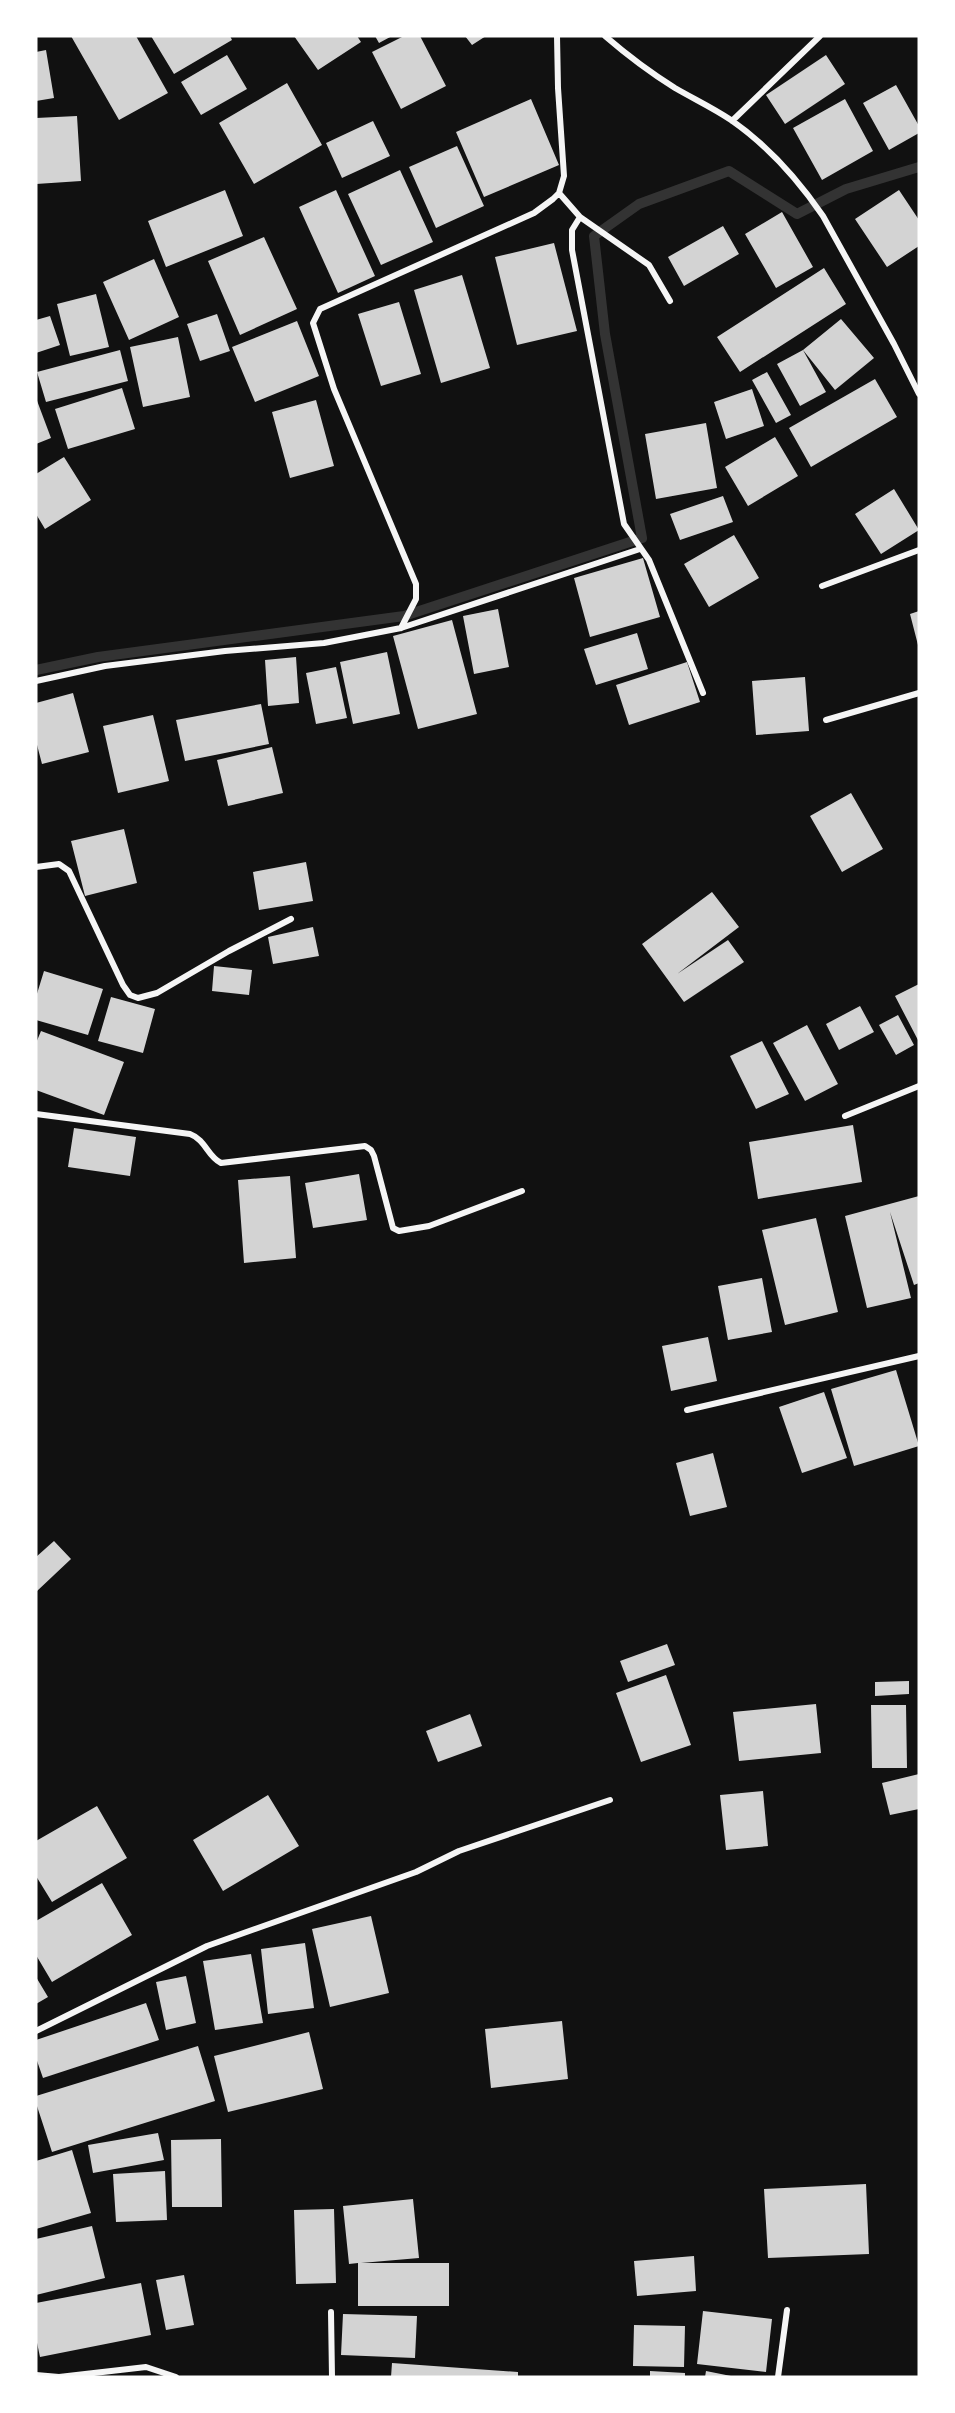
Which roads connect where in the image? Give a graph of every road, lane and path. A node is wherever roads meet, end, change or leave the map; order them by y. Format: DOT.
graph roads {
  1 [pos="557,36"];
  2 [pos="605,36"];
  3 [pos="820,36"];
  4 [pos="732,121"];
  5 [pos="559,193"];
  6 [pos="583,219"];
  7 [pos="670,301"];
  8 [pos="919,394"];
  9 [pos="640,549"];
  10 [pos="919,550"];
  11 [pos="822,586"];
  12 [pos="402,626"];
  13 [pos="36,681"];
  14 [pos="703,693"];
  15 [pos="919,693"];
  16 [pos="826,720"];
  17 [pos="36,867"];
  18 [pos="291,919"];
  19 [pos="919,1086"];
  20 [pos="36,1114"];
  21 [pos="845,1116"];
  22 [pos="522,1191"];
  23 [pos="919,1356"];
  24 [pos="687,1410"];
  25 [pos="610,1800"];
  26 [pos="36,2031"];
  27 [pos="787,2310"];
  28 [pos="331,2312"];
  29 [pos="36,2375"];
  30 [pos="176,2377"];
  31 [pos="332,2377"];
  32 [pos="778,2377"];
  1 -- 5 [label="street"];
  2 -- 4 [label="street"];
  3 -- 4 [label="street"];
  4 -- 8 [label="street"];
  5 -- 6 [label="street"];
  5 -- 12 [label="street"];
  6 -- 7 [label="street"];
  6 -- 9 [label="street"];
  9 -- 12 [label="street"];
  9 -- 14 [label="street"];
  10 -- 11 [label="street"];
  12 -- 13 [label="street"];
  15 -- 16 [label="street"];
  17 -- 18 [label="street"];
  19 -- 21 [label="street"];
  20 -- 22 [label="street"];
  23 -- 24 [label="street"];
  25 -- 26 [label="street"];
  27 -- 32 [label="street"];
  28 -- 31 [label="street"];
  29 -- 30 [label="street"];
}
